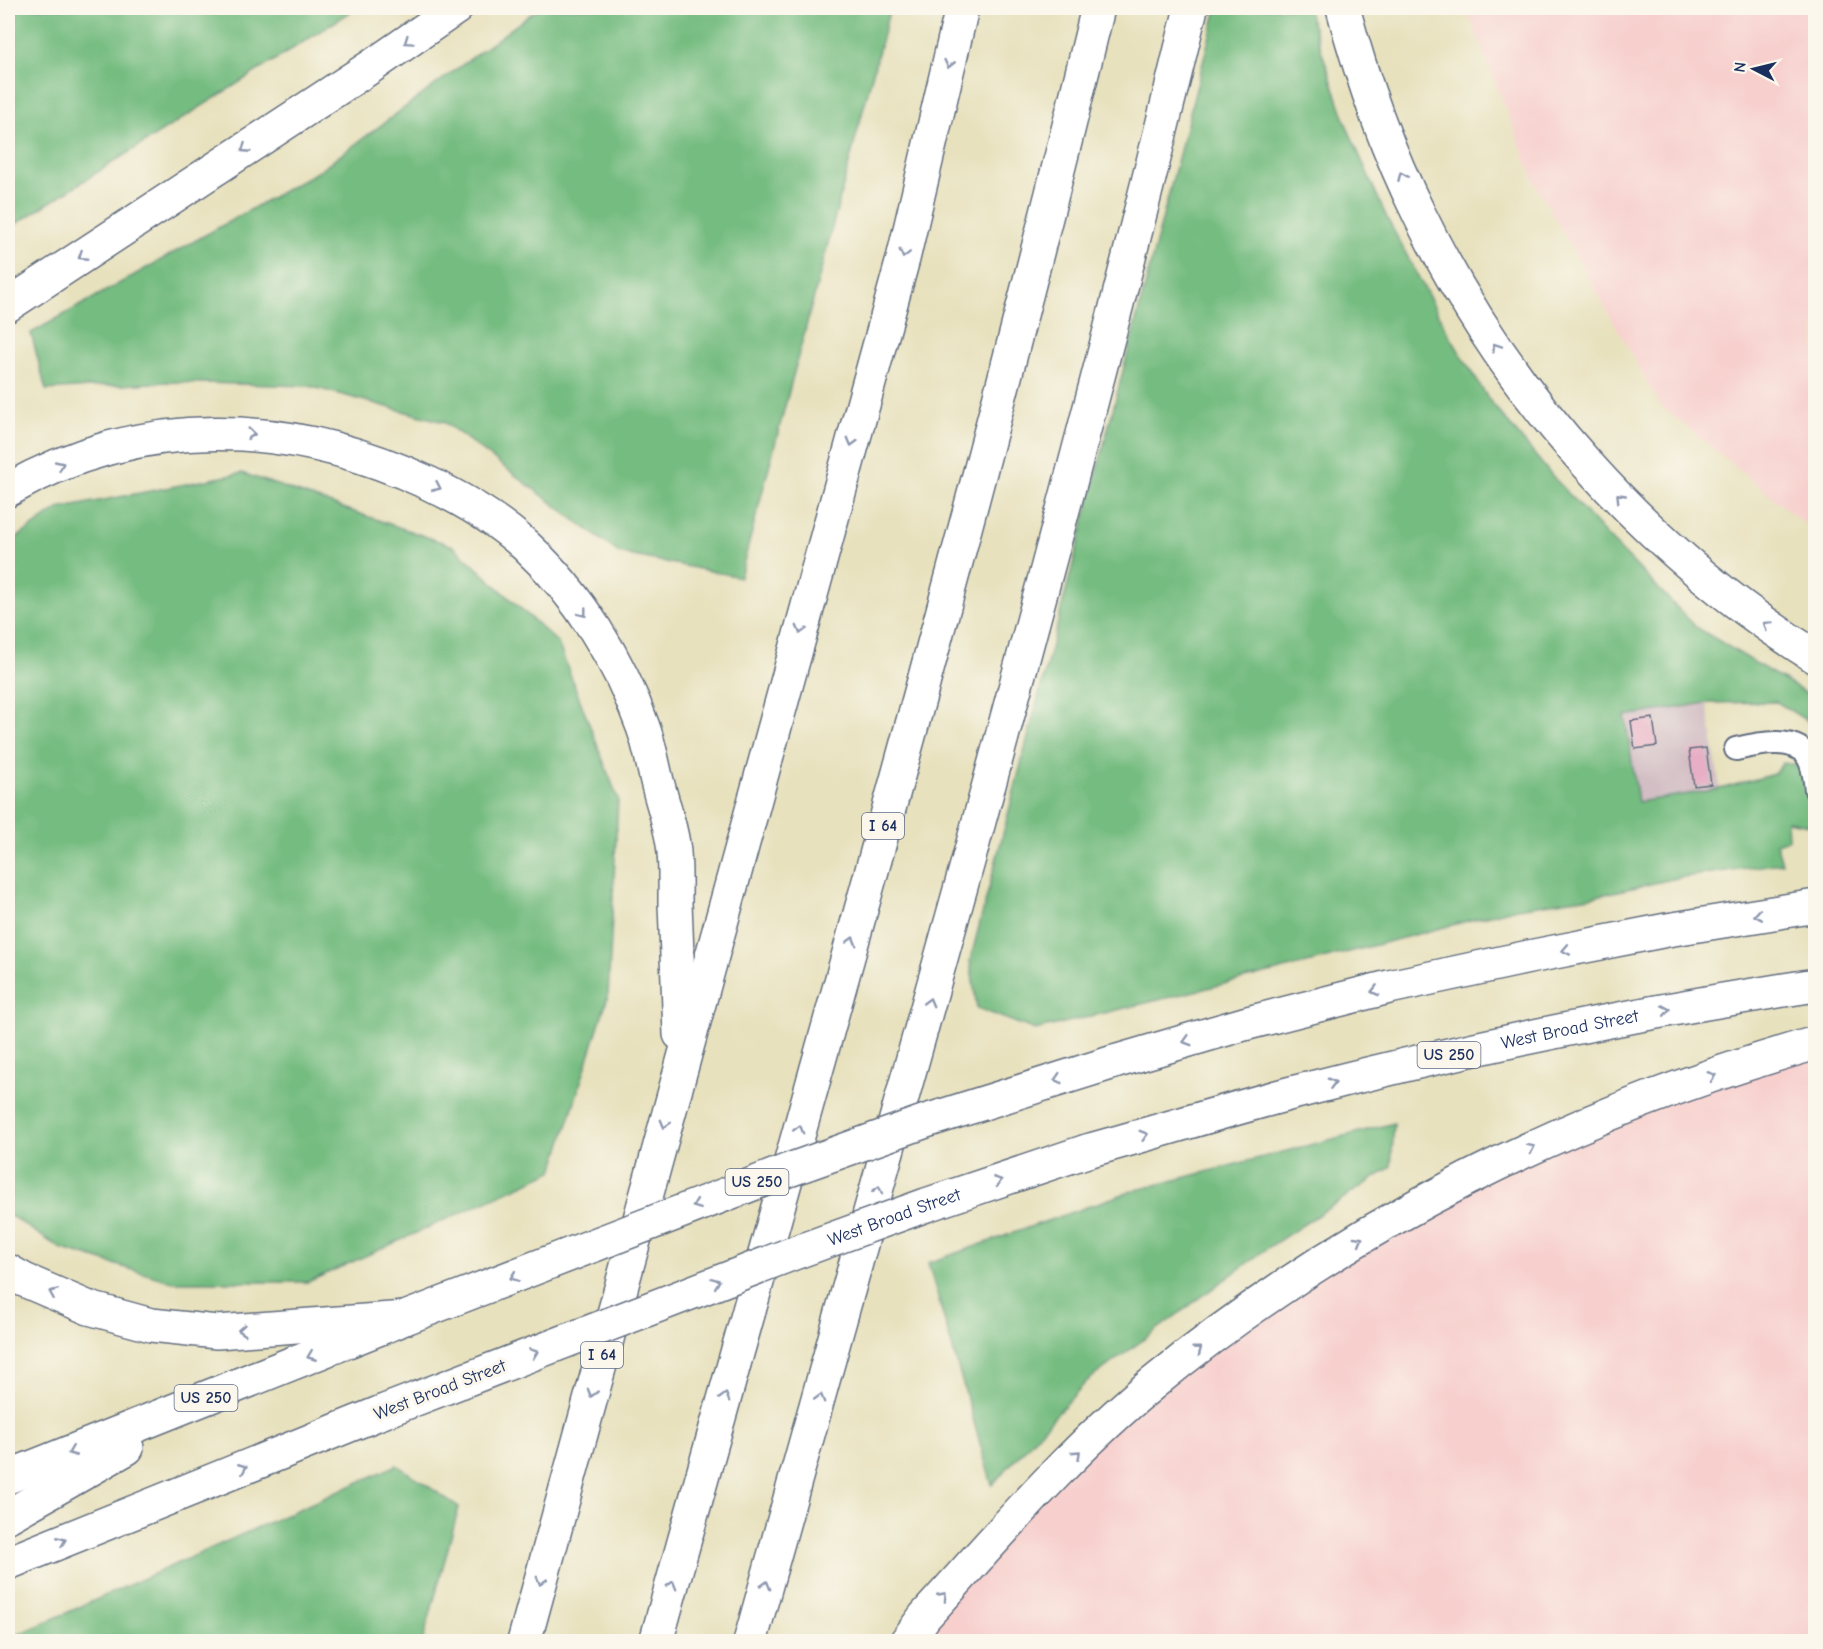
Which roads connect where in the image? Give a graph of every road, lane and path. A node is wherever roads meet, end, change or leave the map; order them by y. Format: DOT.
graph roads {
  1 [pos="456,8"];
  2 [pos="962,8"];
  3 [pos="1098,8"];
  4 [pos="1191,8"];
  5 [pos="1343,8"];
  6 [pos="8,305"];
  7 [pos="8,490"];
  8 [pos="1815,657"];
  9 [pos="1736,749"];
  10 [pos="1815,790"];
  11 [pos="1815,906"];
  12 [pos="1815,985"];
  13 [pos="1815,1043"];
  14 [pos="681,1068"];
  15 [pos="8,1271"];
  16 [pos="405,1318"];
  17 [pos="236,1386"];
  18 [pos="8,1477"];
  19 [pos="8,1516"];
  20 [pos="8,1563"];
  21 [pos="524,1641"];
  22 [pos="656,1641"];
  23 [pos="750,1641"];
  24 [pos="906,1641"];
  1 -- 6 [label="main road, one-way"];
  2 -- 14 [label="main road, I 64, one-way"];
  22 -- 3 [label="main road, I 64, one-way"];
  23 -- 4 [label="main road, one-way"];
  8 -- 5 [label="main road, one-way"];
  7 -- 14 [label="main road, one-way"];
  9 -- 10 [label="lane"];
  11 -- 16 [label="main road, US 250, one-way, bridge"];
  20 -- 12 [label="main road, West Broad Street / US 250, one-way, bridge"];
  24 -- 13 [label="main road, one-way"];
  14 -- 21 [label="main road, I 64, one-way"];
  16 -- 15 [label="main road, one-way"];
  16 -- 17 [label="main road, US 250, one-way"];
  17 -- 18 [label="main road, US 250, one-way"];
  17 -- 19 [label="main road"];
}
